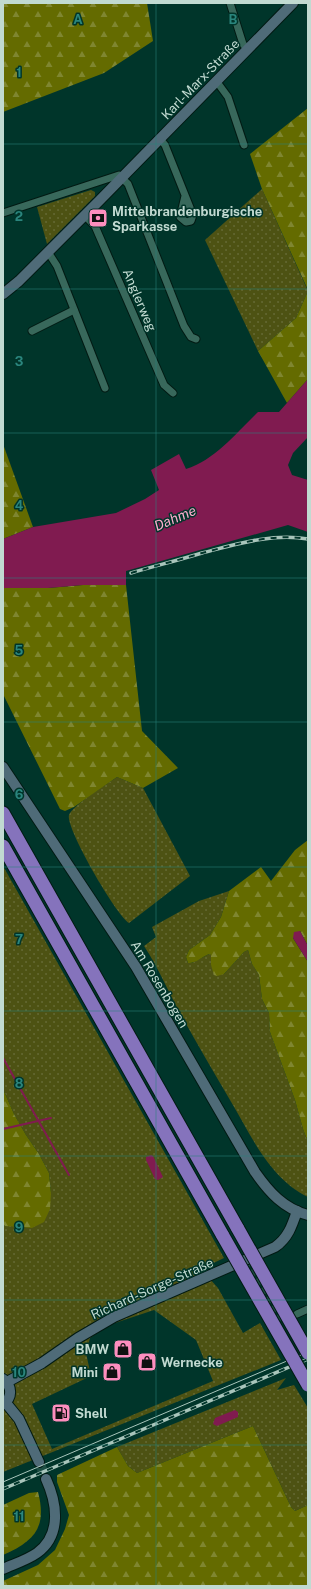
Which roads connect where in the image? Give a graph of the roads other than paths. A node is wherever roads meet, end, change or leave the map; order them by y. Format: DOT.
graph roads {
  1 [pos="230,3"];
  2 [pos="293,3"];
  3 [pos="247,49"];
  4 [pos="216,82"];
  5 [pos="160,139"];
  6 [pos="244,145"];
  7 [pos="122,177"];
  8 [pos="185,196"];
  9 [pos="3,213"];
  10 [pos="84,215"];
  11 [pos="48,252"];
  12 [pos="3,294"];
  13 [pos="74,310"];
  14 [pos="32,331"];
  15 [pos="196,339"];
  16 [pos="105,388"];
  17 [pos="173,393"];
  18 [pos="3,767"];
  19 [pos="3,813"];
  20 [pos="3,846"];
  21 [pos="297,1211"];
  22 [pos="308,1214"];
  23 [pos="308,1309"];
  24 [pos="297,1314"];
  25 [pos="308,1353"];
  26 [pos="5,1381"];
  27 [pos="308,1385"];
  28 [pos="4,1403"];
  29 [pos="39,1462"];
  30 [pos="46,1479"];
  31 [pos="3,1569"];
  1 -- 3 [label="street"];
  2 -- 3 [label="main road, Karl-Marx-Straße"];
  3 -- 4 [label="main road, Karl-Marx-Straße"];
  4 -- 5 [label="main road, Karl-Marx-Straße"];
  4 -- 6 [label="street"];
  5 -- 7 [label="main road, Karl-Marx-Straße"];
  5 -- 8 [label="street, Karl-Marx-Straße"];
  7 -- 9 [label="street"];
  7 -- 10 [label="main road, Karl-Marx-Straße"];
  7 -- 15 [label="street"];
  10 -- 11 [label="main road, Karl-Marx-Straße"];
  10 -- 17 [label="street, Anglerweg"];
  11 -- 12 [label="main road, Karl-Marx-Straße"];
  11 -- 13 [label="street"];
  13 -- 14 [label="street"];
  13 -- 16 [label="street"];
  18 -- 21 [label="main road, Am Rosenbogen"];
  19 -- 25 [label="highway, bridge"];
  20 -- 27 [label="highway, bridge"];
  21 -- 22 [label="main road, Am Rosenbogen"];
  21 -- 26 [label="main road, Richard-Sorge-Straße"];
  23 -- 24 [label="street"];
  26 -- 28 [label="main road"];
  28 -- 29 [label="main road"];
  30 -- 31 [label="main road"];
}
